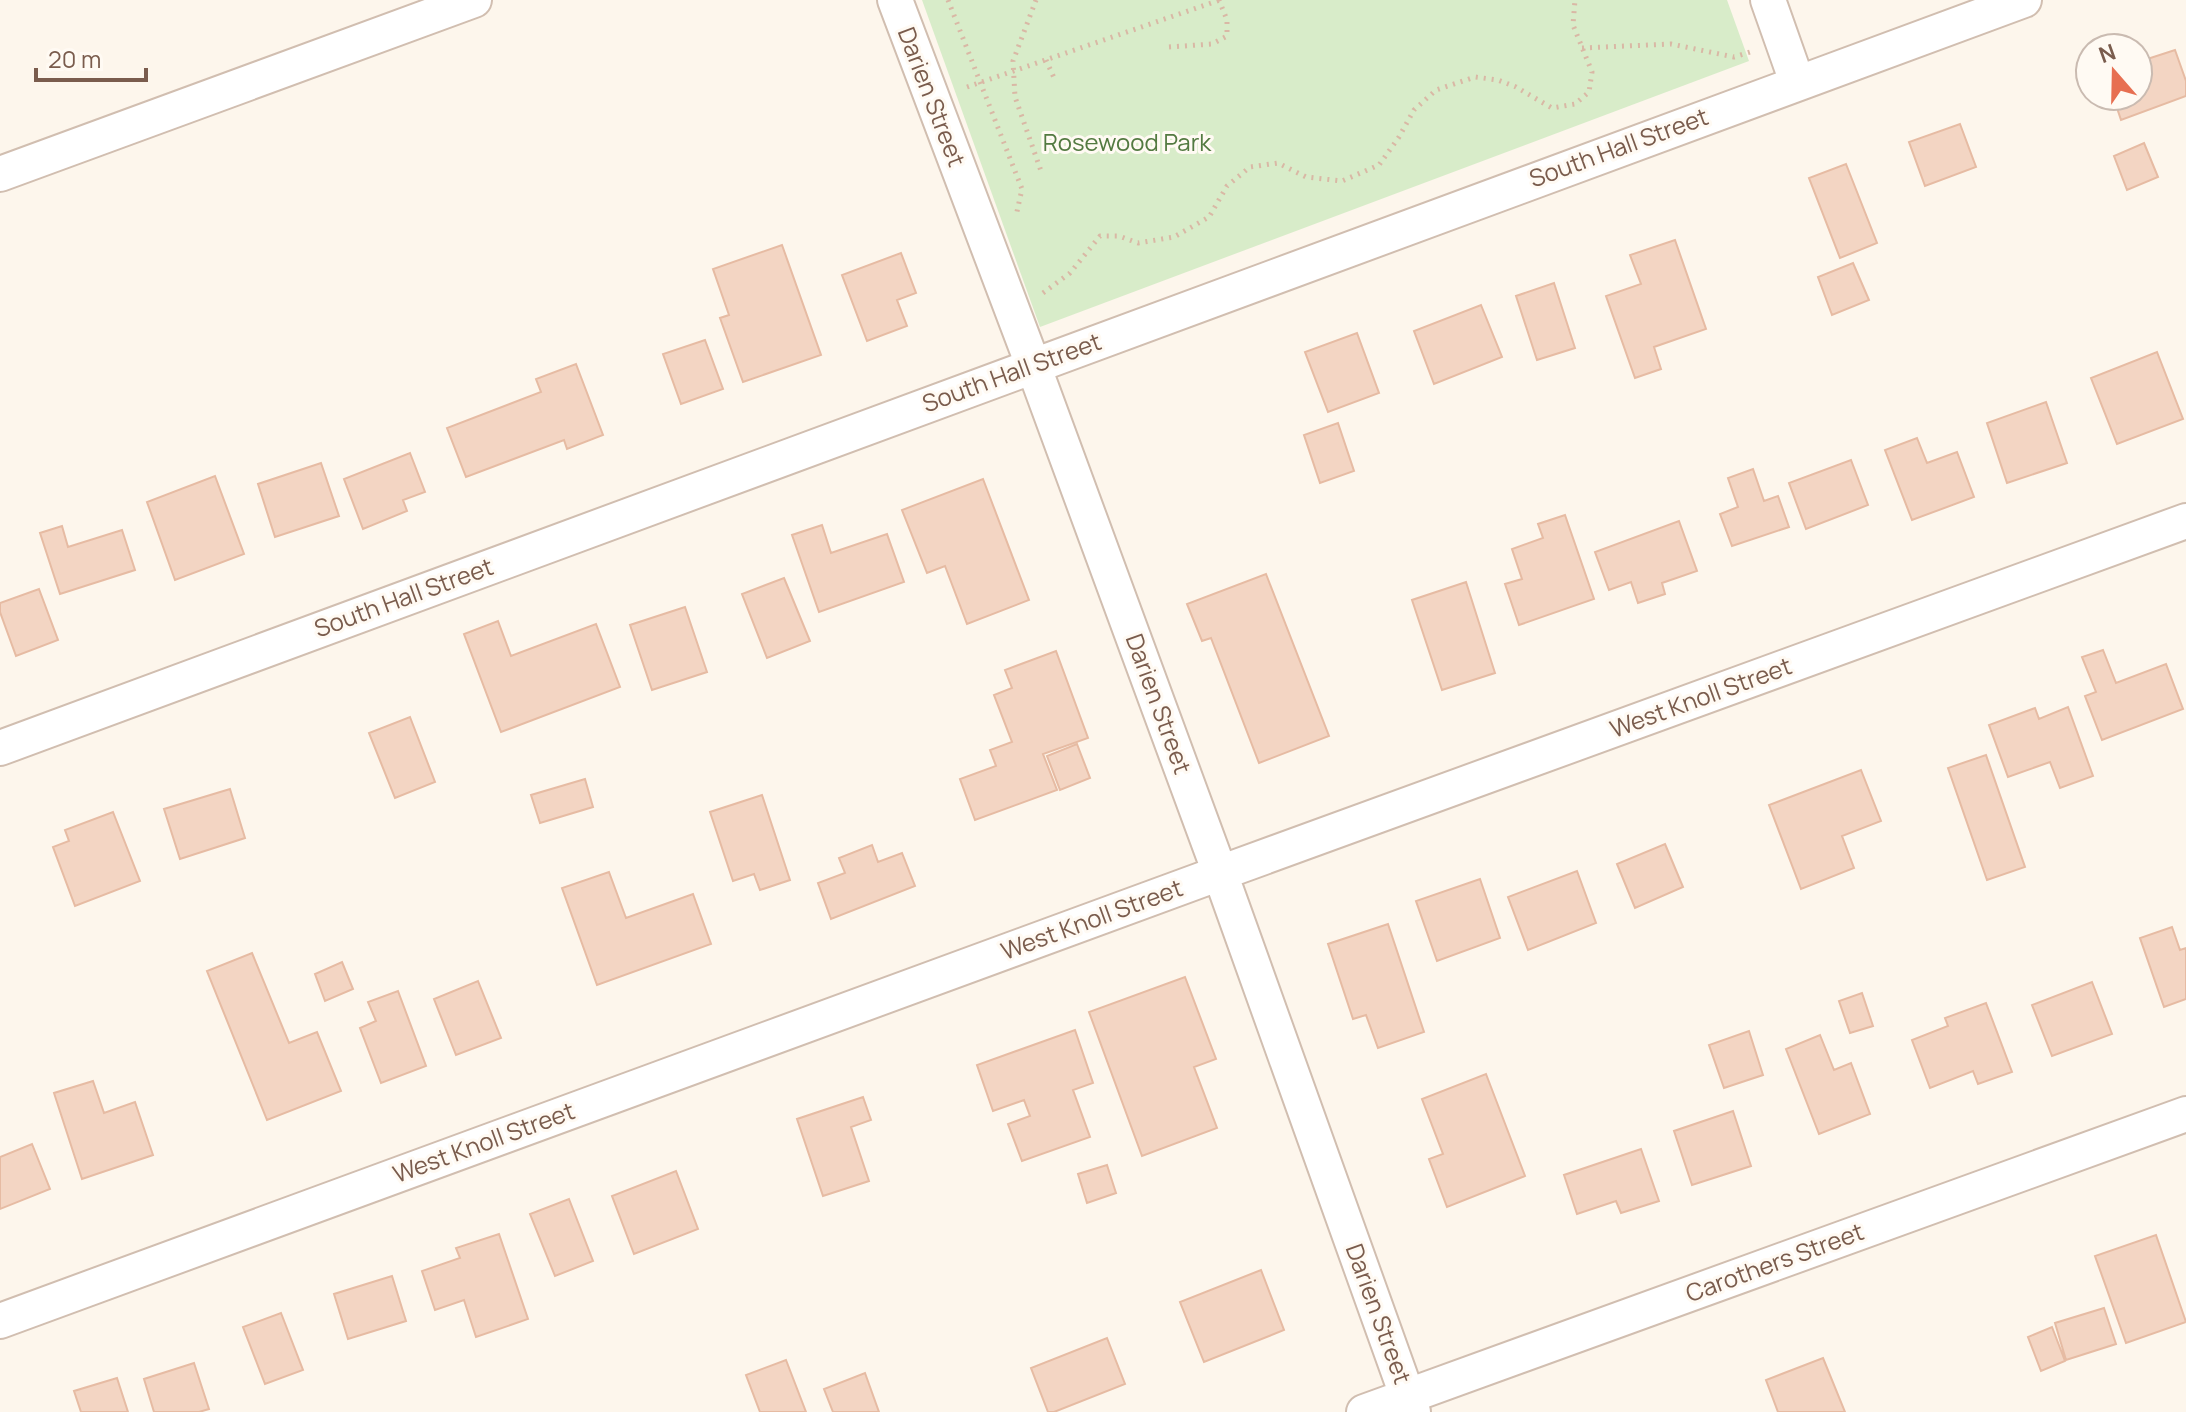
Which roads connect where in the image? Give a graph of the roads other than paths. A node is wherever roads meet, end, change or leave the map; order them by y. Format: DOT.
graph roads {
  1 [pos="474,0"];
  2 [pos="895,0"];
  3 [pos="1768,0"];
  4 [pos="2024,0"];
  5 [pos="1797,82"];
  6 [pos="0,174"];
  7 [pos="1033,365"];
  8 [pos="2186,521"];
  9 [pos="0,748"];
  10 [pos="1220,873"];
  11 [pos="2186,1114"];
  12 [pos="0,1321"];
  13 [pos="1410,1404"];
  14 [pos="1364,1412"];
  1 -- 6 [label="street"];
  2 -- 7 [label="street, Darien Street"];
  3 -- 5 [label="street"];
  4 -- 5 [label="street, South Hall Street"];
  5 -- 7 [label="street, South Hall Street"];
  7 -- 9 [label="street, South Hall Street"];
  7 -- 10 [label="street, Darien Street"];
  8 -- 10 [label="street, West Knoll Street"];
  10 -- 12 [label="street, West Knoll Street"];
  10 -- 13 [label="street, Darien Street"];
  11 -- 13 [label="street, Carothers Street"];
  13 -- 14 [label="street, Carothers Street"];
}
